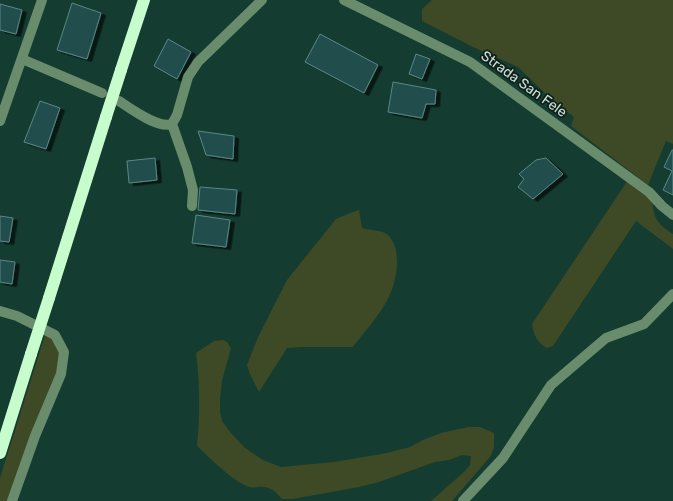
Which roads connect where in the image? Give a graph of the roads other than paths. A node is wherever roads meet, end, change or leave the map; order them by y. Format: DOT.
graph roads {
  1 [pos="42,0"];
  2 [pos="144,0"];
  3 [pos="262,0"];
  4 [pos="344,0"];
  5 [pos="22,58"];
  6 [pos="102,92"];
  7 [pos="119,101"];
  8 [pos="0,121"];
  9 [pos="172,124"];
  10 [pos="192,206"];
  11 [pos="673,214"];
  12 [pos="673,294"];
  13 [pos="0,312"];
  14 [pos="0,453"];
  15 [pos="12,501"];
  16 [pos="463,501"];
  1 -- 5 [label="street"];
  2 -- 14 [label="highway, bridge"];
  3 -- 9 [label="street"];
  4 -- 11 [label="street, Strada San Fele"];
  5 -- 6 [label="street"];
  5 -- 8 [label="street"];
  7 -- 9 [label="street"];
  9 -- 10 [label="street"];
  12 -- 16 [label="street"];
  13 -- 15 [label="street"];
}
